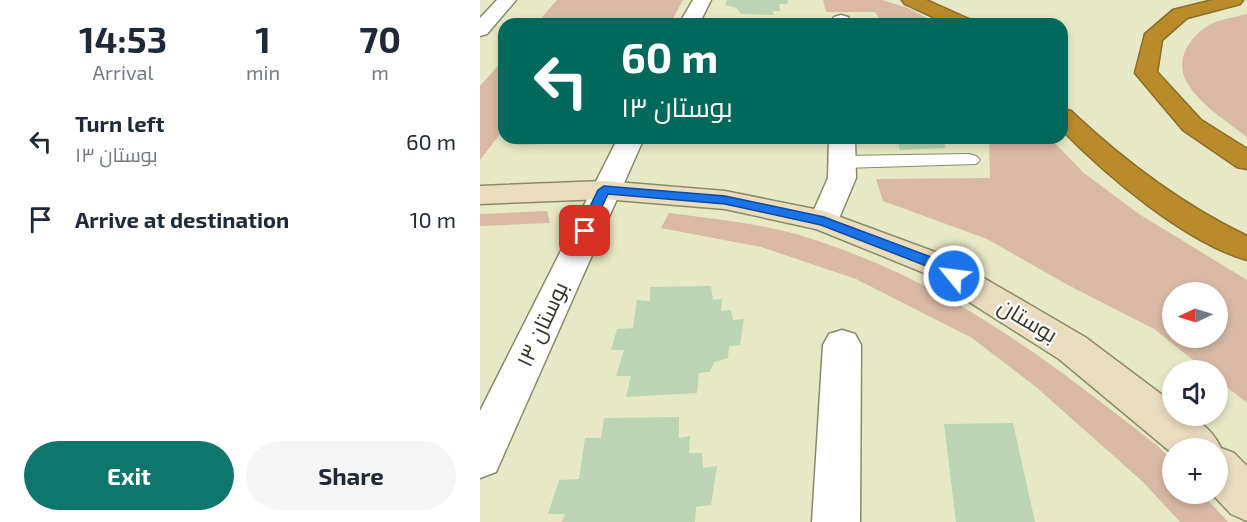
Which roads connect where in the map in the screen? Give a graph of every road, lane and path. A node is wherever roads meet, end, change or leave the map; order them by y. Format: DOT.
graph roads {
  1 [pos="507,0"];
  2 [pos="702,0"];
  3 [pos="911,0"];
  4 [pos="1234,0"];
  5 [pos="692,18"];
  6 [pos="951,18"];
  7 [pos="480,30"];
  8 [pos="1068,122"];
  9 [pos="628,144"];
  10 [pos="842,150"];
  11 [pos="969,160"];
  12 [pos="1247,161"];
  13 [pos="604,190"];
  14 [pos="480,195"];
  15 [pos="824,221"];
  16 [pos="1247,249"];
  17 [pos="842,345"];
  18 [pos="1186,438"];
  19 [pos="480,457"];
  20 [pos="1228,478"];
  21 [pos="1247,498"];
  22 [pos="836,522"];
  1 -- 7 [label="street"];
  2 -- 5 [label="street"];
  3 -- 6 [label="highway"];
  4 -- 12 [label="highway"];
  8 -- 16 [label="highway"];
  9 -- 13 [label="street, بوستان ۱۳"];
  10 -- 11 [label="lane"];
  10 -- 15 [label="street"];
  13 -- 14 [label="street, بوستان"];
  13 -- 15 [label="street, بوستان"];
  13 -- 19 [label="street, بوستان ۱۳"];
  15 -- 18 [label="street, بوستان"];
  17 -- 22 [label="street"];
  20 -- 21 [label="street"];
}
